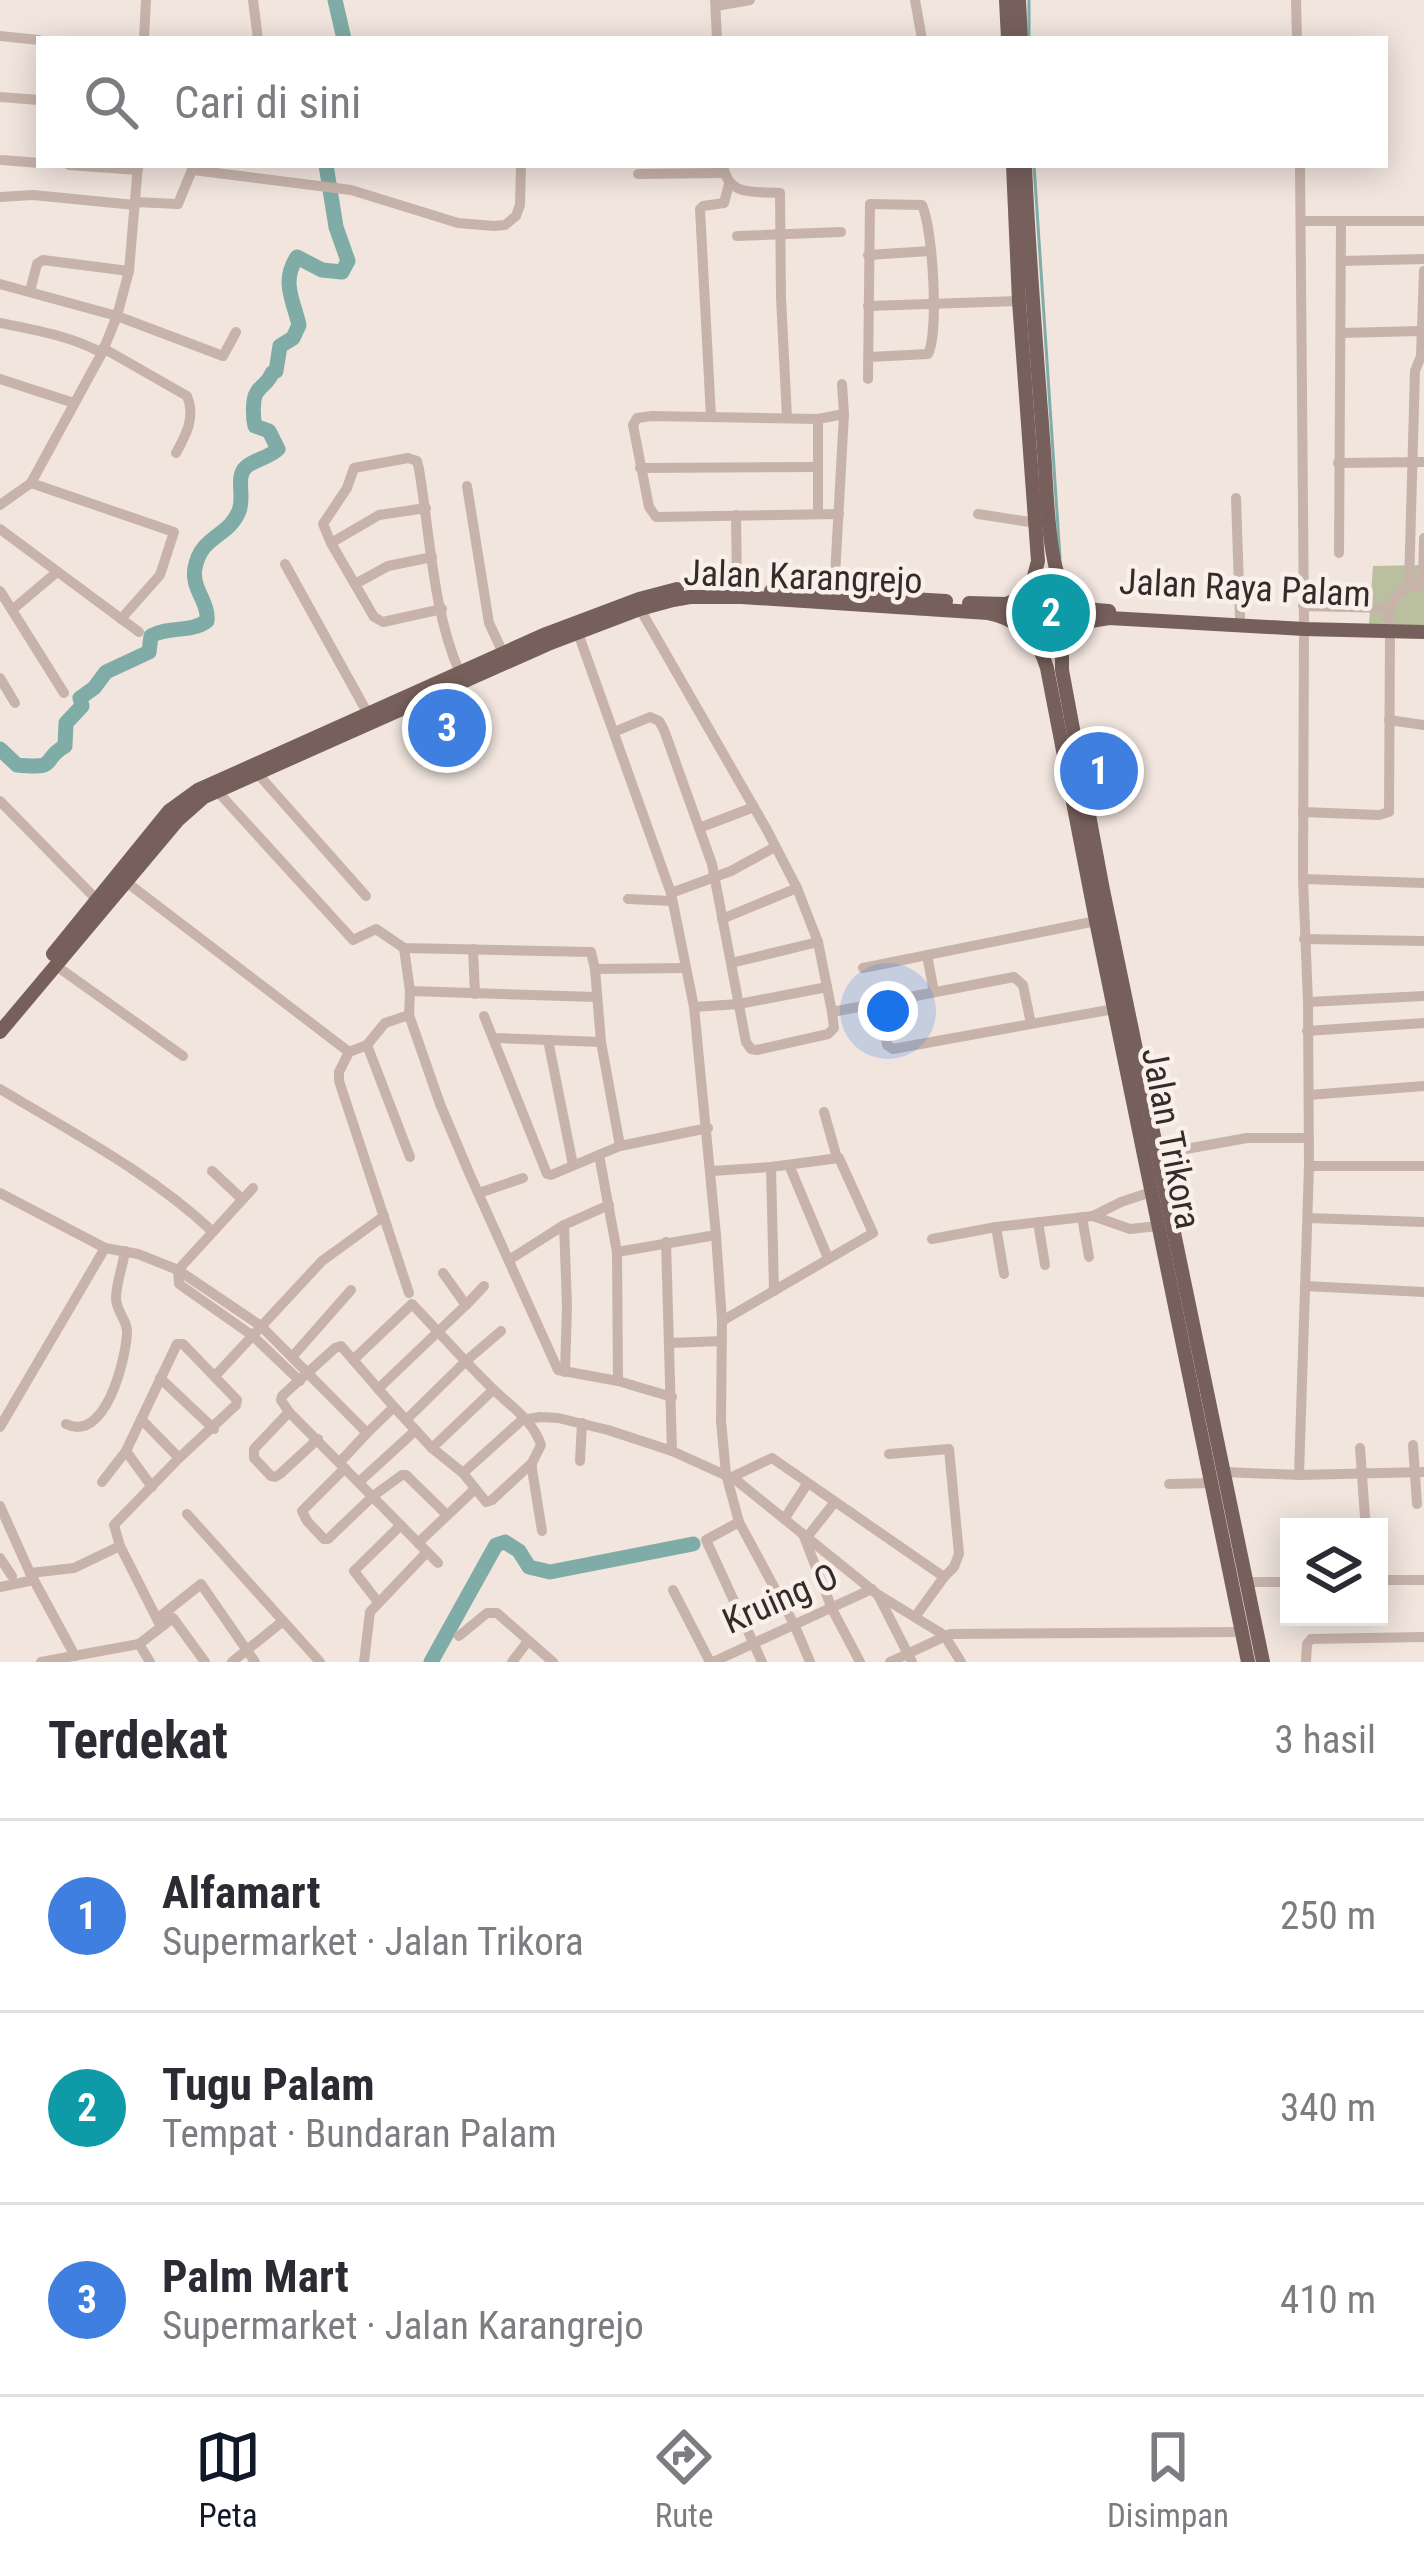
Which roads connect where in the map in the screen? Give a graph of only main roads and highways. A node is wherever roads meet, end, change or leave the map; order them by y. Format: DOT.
graph roads {
  1 [pos="1006,0"];
  2 [pos="1019,0"];
  3 [pos="1008,36"];
  4 [pos="1022,36"];
  5 [pos="1013,168"];
  6 [pos="1025,168"];
  7 [pos="1029,595"];
  8 [pos="1067,596"];
  9 [pos="1303,619"];
  10 [pos="1424,629"];
  11 [pos="1026,631"];
  12 [pos="1069,632"];
  13 [pos="505,658"];
  14 [pos="310,745"];
  15 [pos="81,926"];
  16 [pos="0,1018"];
  17 [pos="0,1032"];
  18 [pos="1169,1242"];
  19 [pos="1218,1478"];
  20 [pos="1248,1662"];
  21 [pos="1263,1662"];
  1 -- 3 [label="main road"];
  2 -- 4 [label="main road"];
  5 -- 7 [label="main road"];
  6 -- 8 [label="main road"];
  7 -- 8 [label="main road"];
  7 -- 11 [label="main road"];
  7 -- 13 [label="main road, Jalan Karangrejo"];
  8 -- 9 [label="main road, Jalan Raya Palam"];
  8 -- 12 [label="main road"];
  9 -- 10 [label="main road, Jalan Raya Palam"];
  9 -- 12 [label="main road, Jalan Raya Palam"];
  11 -- 12 [label="main road"];
  11 -- 13 [label="main road, Jalan Karangrejo"];
  11 -- 18 [label="main road, Jalan Trikora"];
  12 -- 18 [label="main road, Jalan Trikora"];
  13 -- 14 [label="main road, Jalan Karangrejo"];
  13 -- 14 [label="main road, Jalan Karangrejo"];
  14 -- 15 [label="main road, Jalan Karangrejo"];
  14 -- 15 [label="main road, Jalan Karangrejo"];
  15 -- 16 [label="main road, Jalan Karangrejo"];
  15 -- 17 [label="main road, Jalan Karangrejo"];
  18 -- 19 [label="main road, Jalan Trikora"];
  19 -- 20 [label="main road, Jalan Trikora"];
  19 -- 21 [label="main road, Jalan Trikora"];
}
